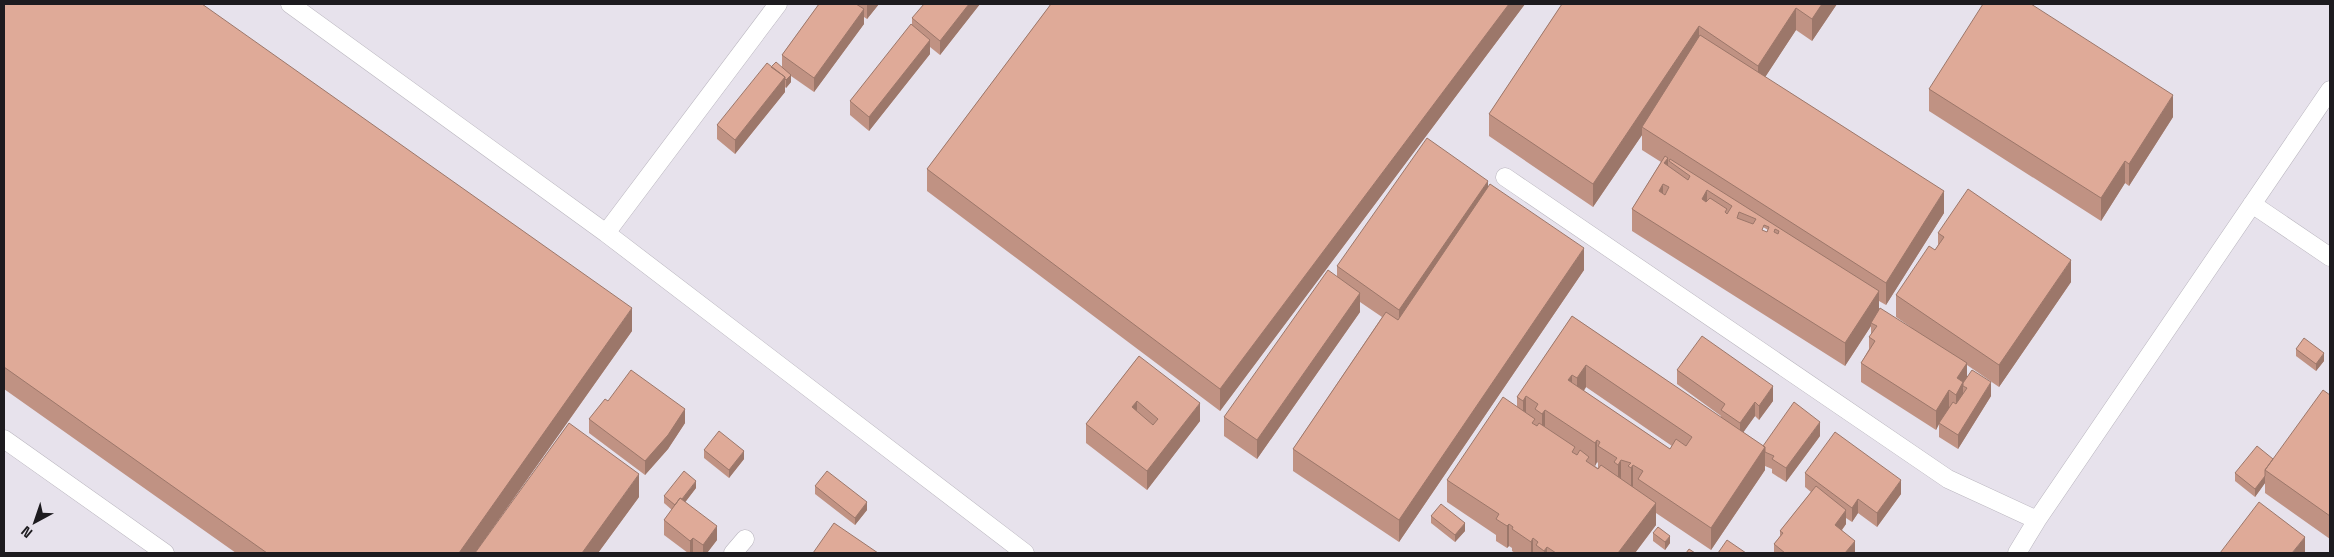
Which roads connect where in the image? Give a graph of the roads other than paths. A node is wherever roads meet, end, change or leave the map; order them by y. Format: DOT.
graph roads {
  1 [pos="290,4"];
  2 [pos="778,4"];
  3 [pos="2330,90"];
  4 [pos="1505,177"];
  5 [pos="2252,204"];
  6 [pos="606,233"];
  7 [pos="2330,257"];
  8 [pos="4,439"];
  9 [pos="2037,520"];
  10 [pos="745,539"];
  11 [pos="165,553"];
  12 [pos="733,553"];
  13 [pos="1025,553"];
  14 [pos="2017,553"];
  1 -- 6 [label="lane"];
  2 -- 6 [label="lane"];
  3 -- 5 [label="lane"];
  4 -- 9 [label="lane"];
  5 -- 7 [label="lane"];
  5 -- 9 [label="lane"];
  6 -- 13 [label="lane"];
  8 -- 11 [label="lane"];
  9 -- 14 [label="lane"];
  10 -- 12 [label="lane"];
}
